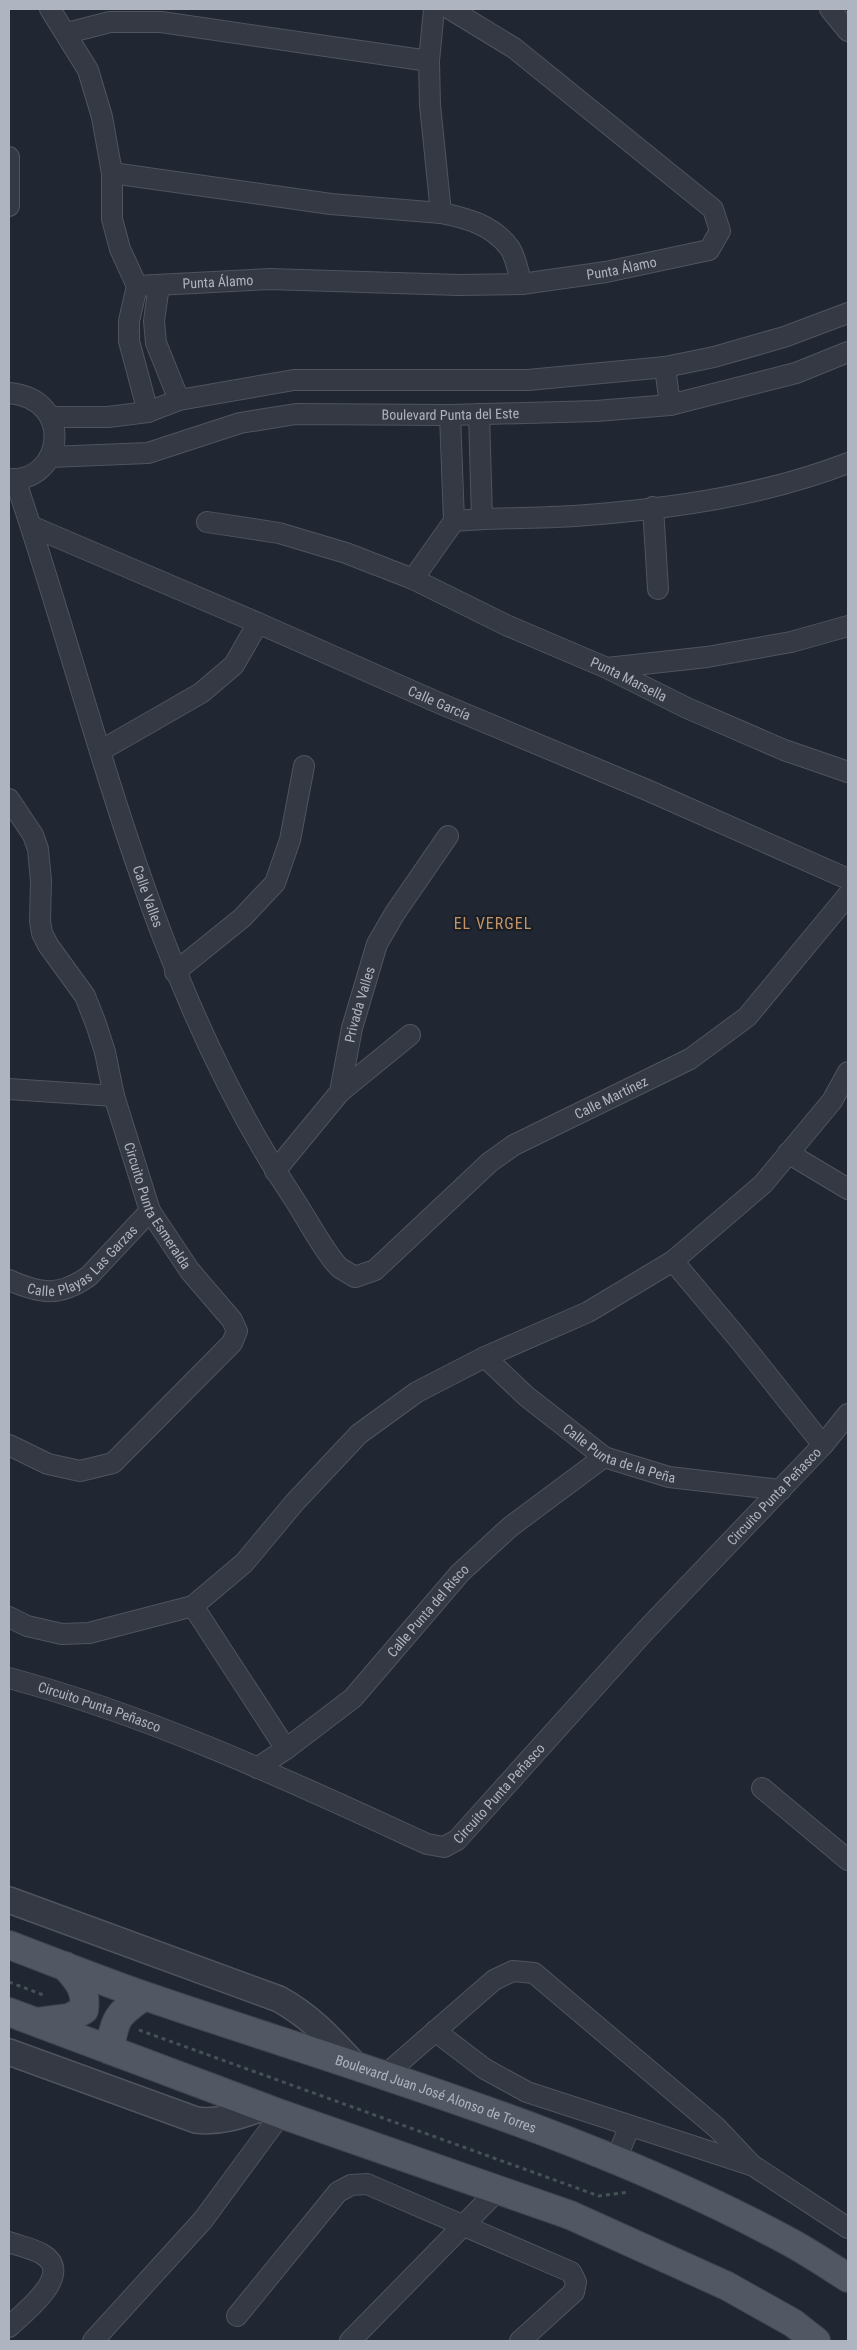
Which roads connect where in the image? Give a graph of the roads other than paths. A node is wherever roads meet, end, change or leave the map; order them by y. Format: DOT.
graph roads {
  1 [pos="50,9"];
  2 [pos="434,9"];
  3 [pos="450,9"];
  4 [pos="830,9"];
  5 [pos="848,31"];
  6 [pos="67,33"];
  7 [pos="429,60"];
  8 [pos="9,157"];
  9 [pos="112,173"];
  10 [pos="9,206"];
  11 [pos="441,213"];
  12 [pos="522,284"];
  13 [pos="159,285"];
  14 [pos="136,286"];
  15 [pos="848,312"];
  16 [pos="848,352"];
  17 [pos="665,367"];
  18 [pos="9,393"];
  19 [pos="179,400"];
  20 [pos="670,405"];
  21 [pos="148,412"];
  22 [pos="479,414"];
  23 [pos="450,416"];
  24 [pos="51,417"];
  25 [pos="50,456"];
  26 [pos="848,463"];
  27 [pos="12,479"];
  28 [pos="653,507"];
  29 [pos="482,518"];
  30 [pos="454,521"];
  31 [pos="207,522"];
  32 [pos="31,526"];
  33 [pos="413,579"];
  34 [pos="658,589"];
  35 [pos="258,623"];
  36 [pos="848,626"];
  37 [pos="607,668"];
  38 [pos="100,751"];
  39 [pos="304,766"];
  40 [pos="848,772"];
  41 [pos="9,799"];
  42 [pos="448,836"];
  43 [pos="848,879"];
  44 [pos="848,894"];
  45 [pos="175,972"];
  46 [pos="410,1035"];
  47 [pos="848,1072"];
  48 [pos="9,1089"];
  49 [pos="340,1092"];
  50 [pos="114,1096"];
  51 [pos="788,1153"];
  52 [pos="275,1171"];
  53 [pos="848,1190"];
  54 [pos="150,1211"];
  55 [pos="673,1261"];
  56 [pos="355,1277"];
  57 [pos="9,1280"];
  58 [pos="485,1357"];
  59 [pos="848,1414"];
  60 [pos="9,1445"];
  61 [pos="822,1445"];
  62 [pos="604,1457"];
  63 [pos="781,1490"];
  64 [pos="193,1606"];
  65 [pos="9,1617"];
  66 [pos="9,1678"];
  67 [pos="286,1749"];
  68 [pos="257,1768"];
  69 [pos="762,1788"];
  70 [pos="848,1860"];
  71 [pos="9,1900"];
  72 [pos="9,1945"];
  73 [pos="65,1966"];
  74 [pos="144,1996"];
  75 [pos="9,2012"];
  76 [pos="36,2023"];
  77 [pos="435,2031"];
  78 [pos="110,2050"];
  79 [pos="9,2052"];
  80 [pos="353,2063"];
  81 [pos="385,2075"];
  82 [pos="273,2110"];
  83 [pos="630,2126"];
  84 [pos="616,2159"];
  85 [pos="752,2165"];
  86 [pos="499,2189"];
  87 [pos="463,2226"];
  88 [pos="848,2228"];
  89 [pos="9,2242"];
  90 [pos="848,2278"];
  91 [pos="237,2316"];
  92 [pos="9,2327"];
  93 [pos="93,2341"];
  94 [pos="350,2341"];
  95 [pos="520,2341"];
  96 [pos="816,2341"];
  1 -- 6 [label="street"];
  2 -- 7 [label="street"];
  3 -- 12 [label="street, Punta Álamo"];
  4 -- 5 [label="street"];
  6 -- 7 [label="street"];
  6 -- 9 [label="street"];
  7 -- 11 [label="street"];
  8 -- 10 [label="street"];
  9 -- 11 [label="street"];
  9 -- 14 [label="street"];
  11 -- 12 [label="street"];
  12 -- 13 [label="street, Punta Álamo"];
  13 -- 14 [label="street, Punta Álamo"];
  13 -- 19 [label="street"];
  14 -- 21 [label="street"];
  15 -- 17 [label="street"];
  16 -- 20 [label="street, Boulevard Punta del Este"];
  17 -- 19 [label="street"];
  17 -- 20 [label="street"];
  18 -- 24 [label="street"];
  19 -- 21 [label="street"];
  20 -- 22 [label="street, Boulevard Punta del Este"];
  21 -- 24 [label="street"];
  22 -- 23 [label="street, Boulevard Punta del Este"];
  22 -- 29 [label="street"];
  23 -- 25 [label="street, Boulevard Punta del Este"];
  23 -- 30 [label="street"];
  24 -- 25 [label="street"];
  25 -- 27 [label="street"];
  26 -- 28 [label="street"];
  27 -- 32 [label="street, Calle Valles"];
  28 -- 29 [label="street"];
  28 -- 34 [label="street"];
  29 -- 30 [label="street"];
  30 -- 33 [label="street"];
  31 -- 33 [label="street, Punta Marsella"];
  32 -- 35 [label="street, Calle García"];
  32 -- 38 [label="street, Calle Valles"];
  33 -- 37 [label="street, Punta Marsella"];
  35 -- 38 [label="street"];
  35 -- 43 [label="street, Calle García"];
  36 -- 37 [label="street"];
  37 -- 40 [label="street, Punta Marsella"];
  38 -- 45 [label="street, Calle Valles"];
  39 -- 45 [label="street"];
  41 -- 50 [label="street, Circuito Punta Esmeralda"];
  42 -- 49 [label="street, Privada Valles"];
  44 -- 56 [label="street, Calle Martínez"];
  45 -- 52 [label="street, Calle Valles"];
  46 -- 49 [label="street"];
  47 -- 51 [label="street"];
  48 -- 50 [label="street"];
  49 -- 52 [label="street, Privada Valles"];
  50 -- 54 [label="street, Circuito Punta Esmeralda"];
  51 -- 53 [label="street"];
  51 -- 55 [label="street"];
  52 -- 56 [label="street, Calle Valles"];
  54 -- 57 [label="street, Calle Playas Las Garzas"];
  54 -- 60 [label="street, Circuito Punta Esmeralda"];
  55 -- 58 [label="street"];
  55 -- 61 [label="street"];
  58 -- 62 [label="street, Calle Punta de la Peña"];
  58 -- 64 [label="street"];
  59 -- 61 [label="street, Circuito Punta Peñasco"];
  61 -- 63 [label="street, Circuito Punta Peñasco"];
  62 -- 63 [label="street, Calle Punta de la Peña"];
  62 -- 67 [label="street, Calle Punta del Risco"];
  63 -- 68 [label="street, Circuito Punta Peñasco"];
  64 -- 65 [label="street"];
  64 -- 67 [label="street"];
  66 -- 68 [label="street, Circuito Punta Peñasco"];
  67 -- 68 [label="street, Calle Punta del Risco"];
  69 -- 70 [label="street"];
  71 -- 80 [label="street"];
  72 -- 73 [label="main road, Boulevard Juan José Alonso de Torres"];
  73 -- 74 [label="main road, Boulevard Juan José Alonso de Torres"];
  73 -- 76 [label="main road"];
  74 -- 78 [label="main road"];
  74 -- 80 [label="main road, Boulevard Juan José Alonso de Torres"];
  75 -- 76 [label="main road"];
  76 -- 78 [label="main road"];
  77 -- 81 [label="street"];
  77 -- 83 [label="street"];
  77 -- 85 [label="street"];
  78 -- 82 [label="main road"];
  79 -- 82 [label="street"];
  80 -- 81 [label="main road, Boulevard Juan José Alonso de Torres"];
  81 -- 84 [label="main road, Boulevard Juan José Alonso de Torres"];
  82 -- 86 [label="main road"];
  82 -- 93 [label="street"];
  83 -- 84 [label="street"];
  83 -- 85 [label="street"];
  84 -- 90 [label="main road, Boulevard Juan José Alonso de Torres"];
  85 -- 88 [label="street"];
  86 -- 87 [label="street"];
  86 -- 96 [label="main road"];
  87 -- 91 [label="street"];
  87 -- 94 [label="street"];
  87 -- 95 [label="street"];
  89 -- 92 [label="street"];
}
